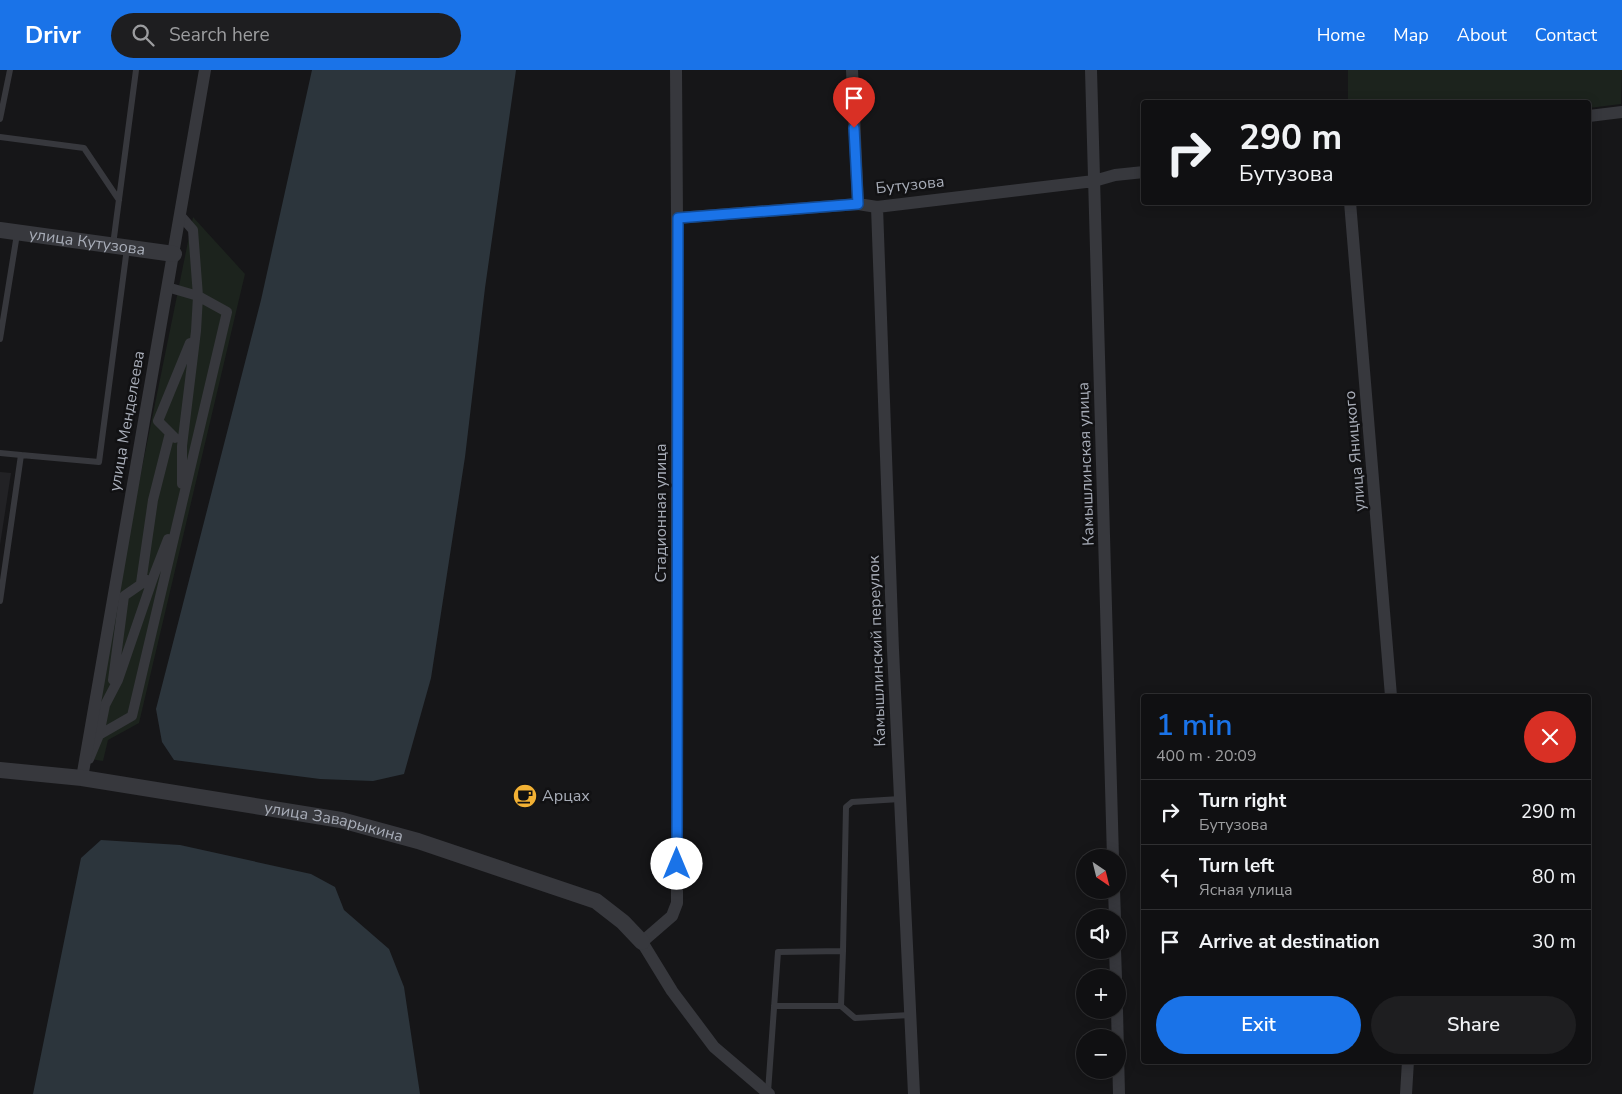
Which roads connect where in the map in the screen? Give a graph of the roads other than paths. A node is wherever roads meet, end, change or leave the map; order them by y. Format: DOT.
graph roads {
  1 [pos="10,70"];
  2 [pos="136,70"];
  3 [pos="205,70"];
  4 [pos="676,70"];
  5 [pos="852,70"];
  6 [pos="1091,70"];
  7 [pos="1622,112"];
  8 [pos="1591,116"];
  9 [pos="0,119"];
  10 [pos="0,137"];
  11 [pos="1141,172"];
  12 [pos="1094,181"];
  13 [pos="119,200"];
  14 [pos="858,204"];
  15 [pos="1350,205"];
  16 [pos="876,207"];
  17 [pos="180,215"];
  18 [pos="678,218"];
  19 [pos="0,230"];
  20 [pos="17,233"];
  21 [pos="120,246"];
  22 [pos="174,254"];
  23 [pos="167,287"];
  24 [pos="198,296"];
  25 [pos="196,331"];
  26 [pos="0,339"];
  27 [pos="170,434"];
  28 [pos="182,446"];
  29 [pos="0,453"];
  30 [pos="21,455"];
  31 [pos="181,506"];
  32 [pos="154,575"];
  33 [pos="141,584"];
  34 [pos="0,601"];
  35 [pos="111,694"];
  36 [pos="1391,694"];
  37 [pos="99,735"];
  38 [pos="0,770"];
  39 [pos="82,778"];
  40 [pos="900,798"];
  41 [pos="1113,849"];
  42 [pos="642,942"];
  43 [pos="843,951"];
  44 [pos="774,1006"];
  45 [pos="841,1006"];
  46 [pos="911,1014"];
  47 [pos="1117,1019"];
  48 [pos="1408,1064"];
  49 [pos="768,1094"];
  50 [pos="914,1094"];
  51 [pos="1120,1094"];
  52 [pos="1406,1094"];
  1 -- 9 [label="lane"];
  2 -- 13 [label="lane"];
  3 -- 17 [label="street, улица Менделеева"];
  4 -- 18 [label="street, Стадионная улица"];
  5 -- 14 [label="street"];
  6 -- 12 [label="street, Камышлинская улица"];
  7 -- 8 [label="street"];
  10 -- 13 [label="lane"];
  11 -- 12 [label="street, Бутузова"];
  12 -- 16 [label="street, Бутузова"];
  12 -- 41 [label="street, Камышлинская улица"];
  13 -- 21 [label="lane"];
  14 -- 16 [label="street, Бутузова"];
  14 -- 18 [label="street, Бутузова"];
  15 -- 36 [label="street, улица Яницкого"];
  16 -- 40 [label="street, Камышлинский переулок"];
  17 -- 22 [label="street, улица Менделеева"];
  17 -- 24 [label="street"];
  18 -- 42 [label="street, Стадионная улица"];
  19 -- 20 [label="street, улица Кутузова"];
  20 -- 21 [label="street, улица Кутузова"];
  20 -- 26 [label="lane"];
  21 -- 22 [label="street, улица Кутузова"];
  21 -- 30 [label="lane"];
  22 -- 23 [label="street, улица Менделеева"];
  23 -- 24 [label="street"];
  23 -- 39 [label="street, улица Менделеева"];
  24 -- 25 [label="street"];
  24 -- 31 [label="street"];
  25 -- 27 [label="street"];
  25 -- 28 [label="street"];
  27 -- 28 [label="street"];
  27 -- 33 [label="street"];
  28 -- 31 [label="street"];
  29 -- 30 [label="lane"];
  30 -- 34 [label="lane"];
  31 -- 32 [label="street"];
  31 -- 37 [label="street"];
  32 -- 33 [label="street"];
  32 -- 35 [label="street"];
  33 -- 35 [label="street"];
  35 -- 37 [label="street"];
  37 -- 39 [label="street"];
  38 -- 39 [label="street, улица Заварыкина"];
  39 -- 42 [label="street, улица Заварыкина"];
  40 -- 43 [label="lane"];
  40 -- 46 [label="street, Камышлинский переулок"];
  42 -- 49 [label="street"];
  43 -- 44 [label="lane"];
  43 -- 45 [label="lane"];
  44 -- 45 [label="lane"];
  44 -- 49 [label="lane"];
  45 -- 46 [label="lane"];
  46 -- 50 [label="street, Камышлинский переулок"];
  47 -- 51 [label="street"];
  48 -- 52 [label="street"];
}
